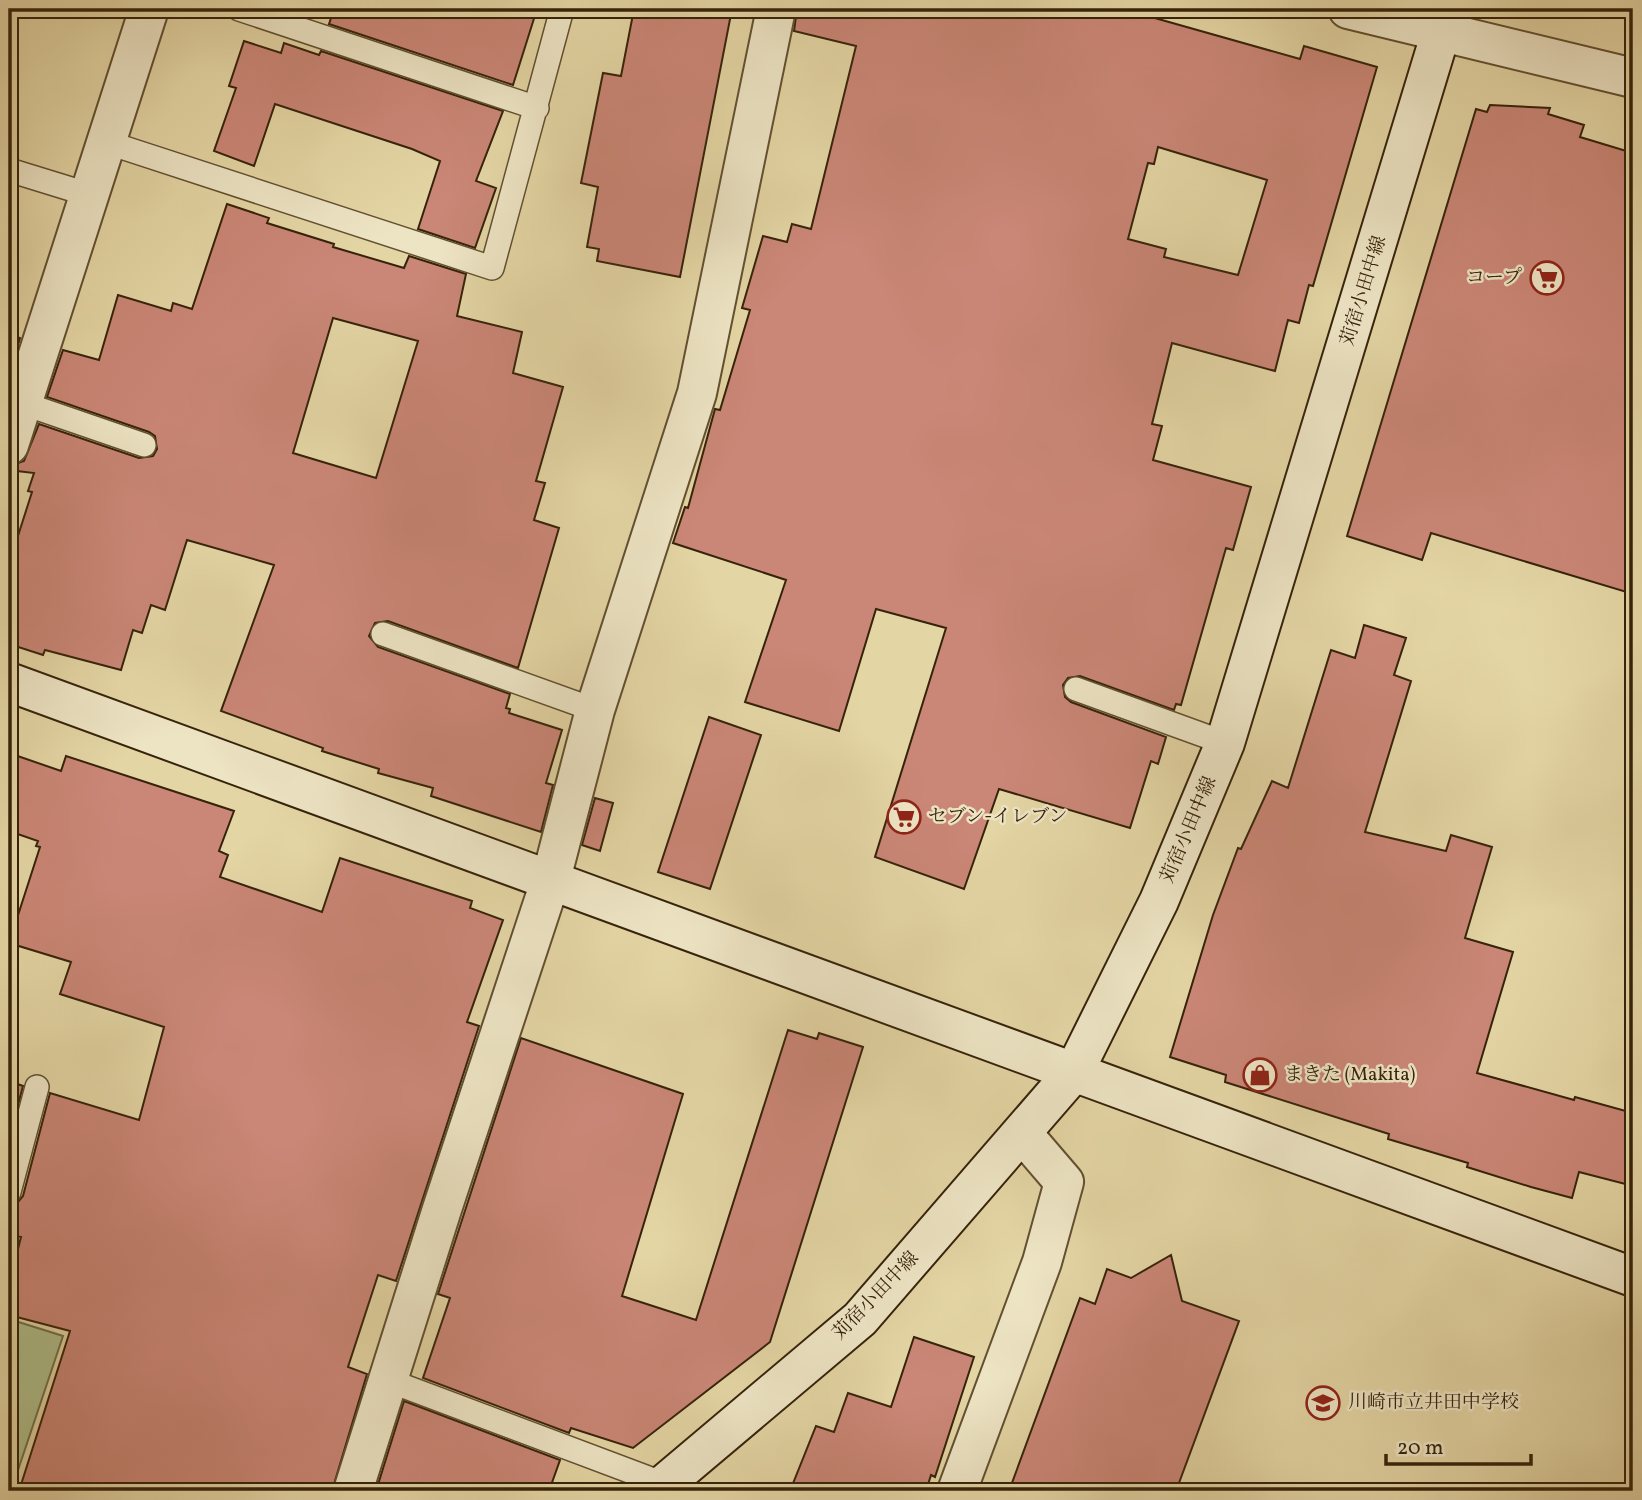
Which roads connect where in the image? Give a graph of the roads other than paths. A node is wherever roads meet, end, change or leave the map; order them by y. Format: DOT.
graph roads {
  1 [pos="149,9"];
  2 [pos="239,9"];
  3 [pos="562,9"];
  4 [pos="776,9"];
  5 [pos="1348,9"];
  6 [pos="1445,21"];
  7 [pos="1633,79"];
  8 [pos="537,107"];
  9 [pos="106,142"];
  10 [pos="9,170"];
  11 [pos="87,194"];
  12 [pos="22,403"];
  13 [pos="9,445"];
  14 [pos="144,445"];
  15 [pos="383,634"];
  16 [pos="9,682"];
  17 [pos="1076,689"];
  18 [pos="595,710"];
  19 [pos="1225,743"];
  20 [pos="551,879"];
  21 [pos="1073,1072"];
  22 [pos="37,1087"];
  23 [pos="1022,1133"];
  24 [pos="14,1153"];
  25 [pos="9,1192"];
  26 [pos="1633,1277"];
  27 [pos="390,1381"];
  28 [pos="669,1489"];
  29 [pos="353,1491"];
  30 [pos="957,1491"];
  1 -- 9 [label="street"];
  2 -- 8 [label="lane"];
  3 -- 8 [label="lane"];
  4 -- 18 [label="street"];
  5 -- 6 [label="street"];
  6 -- 7 [label="street"];
  6 -- 19 [label="street, 苅宿小田中線"];
  8 -- 9 [label="lane"];
  9 -- 11 [label="street"];
  10 -- 11 [label="lane"];
  11 -- 12 [label="street"];
  12 -- 13 [label="street"];
  12 -- 14 [label="lane"];
  15 -- 18 [label="lane"];
  16 -- 20 [label="street"];
  17 -- 19 [label="lane"];
  18 -- 20 [label="street"];
  19 -- 21 [label="street, 苅宿小田中線"];
  20 -- 21 [label="street"];
  20 -- 27 [label="street"];
  21 -- 23 [label="street, 苅宿小田中線"];
  21 -- 26 [label="street"];
  22 -- 24 [label="lane"];
  23 -- 28 [label="street, 苅宿小田中線"];
  23 -- 30 [label="street"];
  24 -- 25 [label="lane"];
  27 -- 28 [label="lane"];
  27 -- 29 [label="street"];
}
